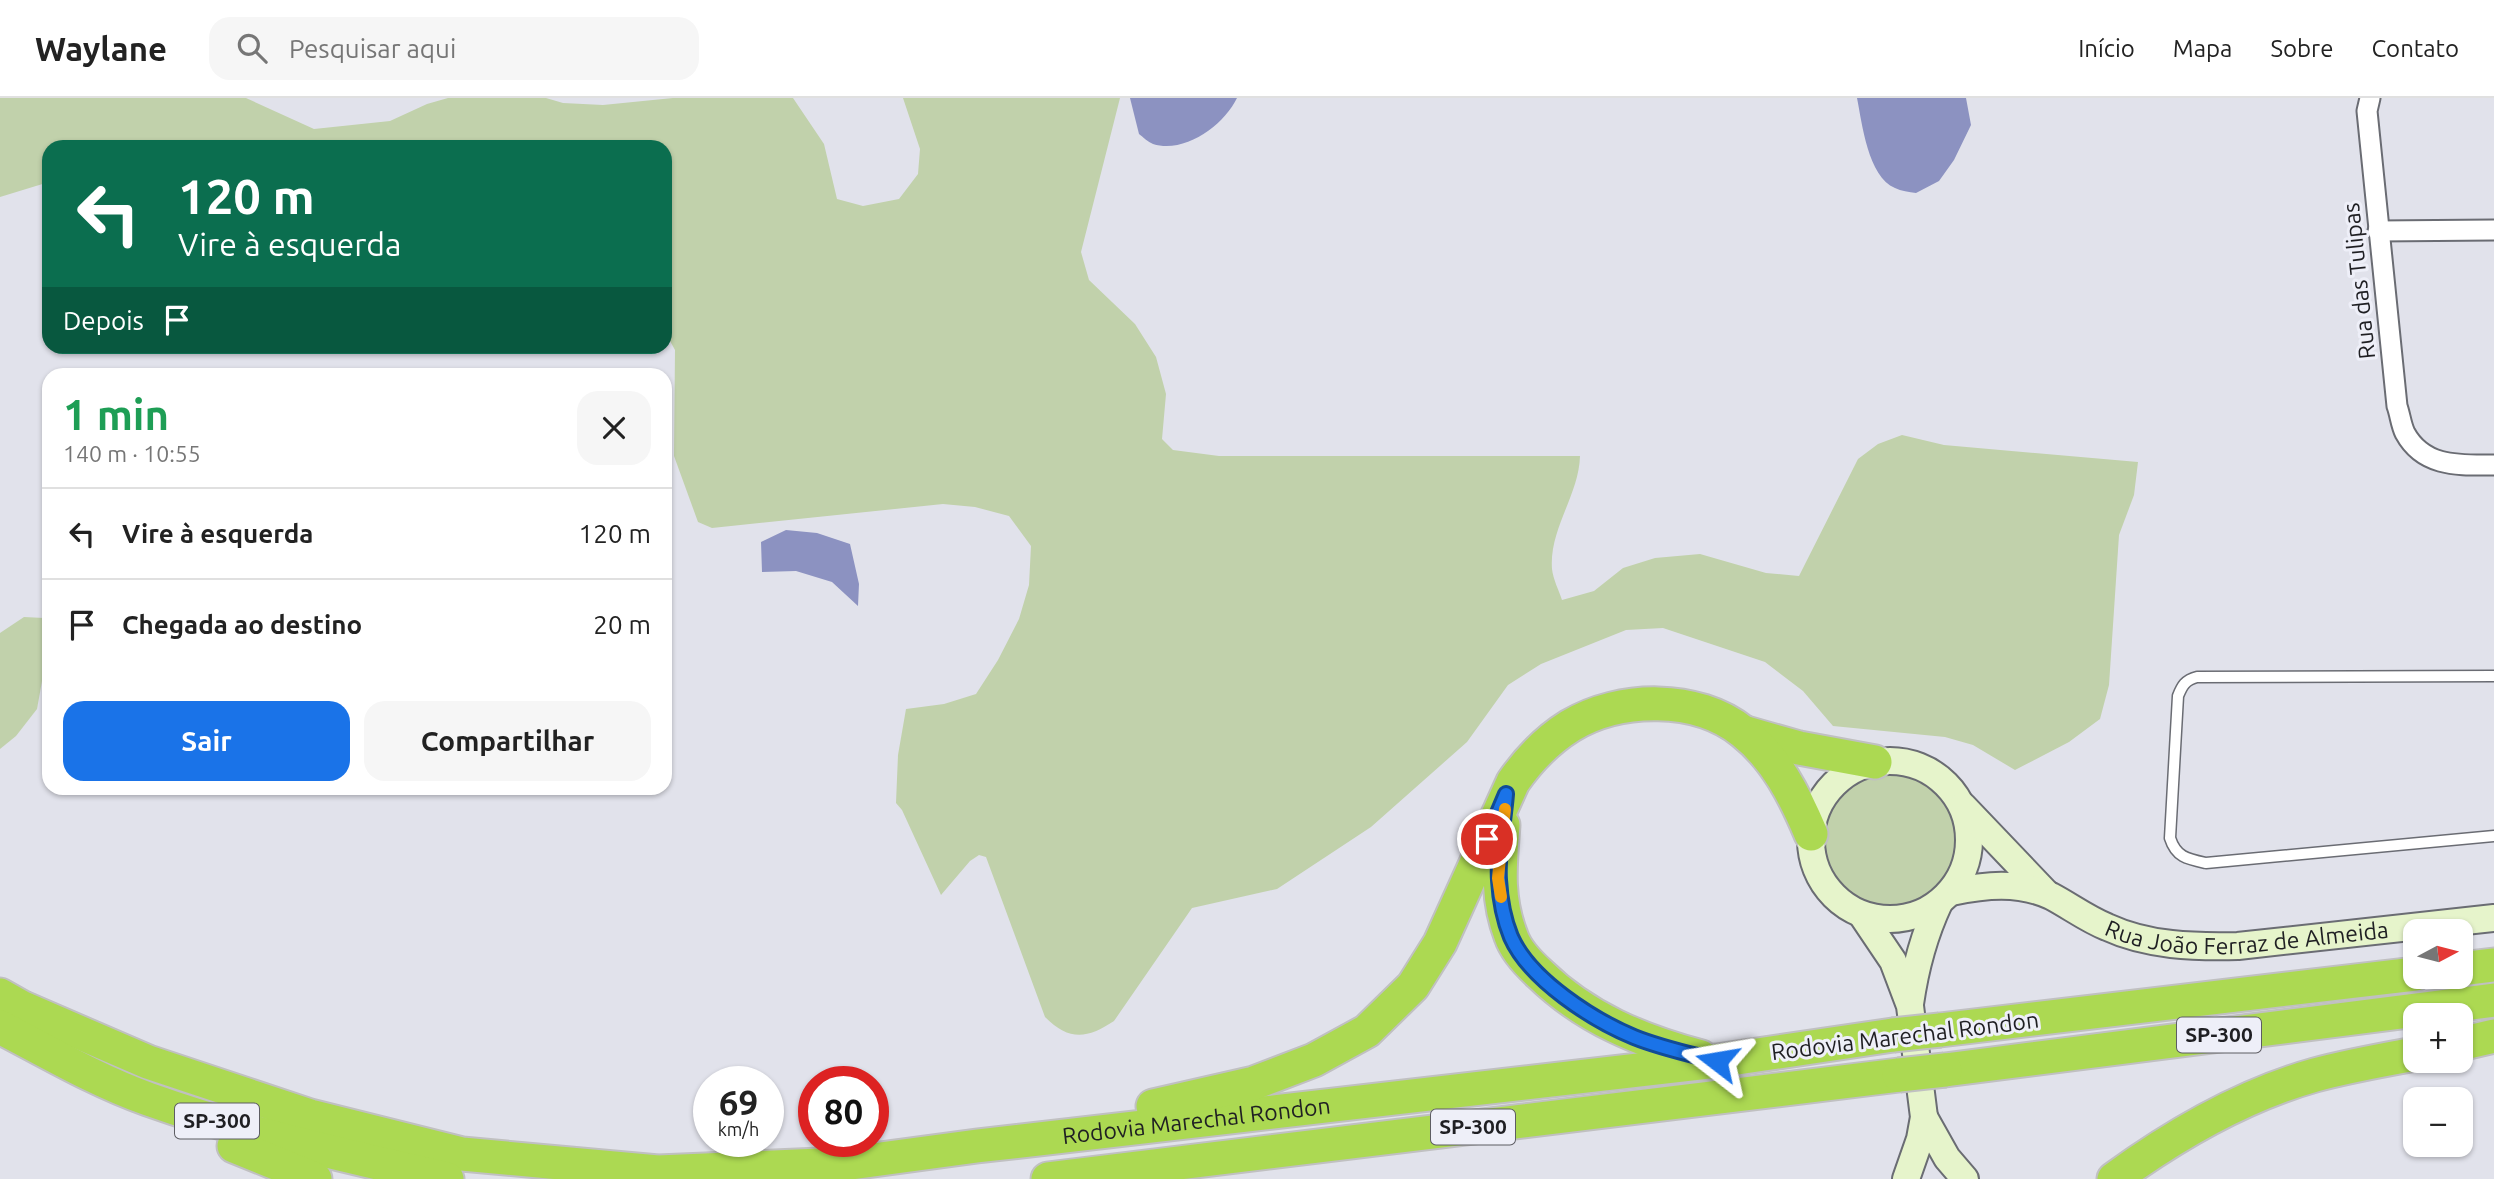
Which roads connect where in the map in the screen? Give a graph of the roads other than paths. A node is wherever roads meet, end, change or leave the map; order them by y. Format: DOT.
graph roads {
  1 [pos="2370,98"];
  2 [pos="2494,230"];
  3 [pos="2378,231"];
  4 [pos="2494,465"];
  5 [pos="2494,676"];
  6 [pos="1744,732"];
  7 [pos="1875,762"];
  8 [pos="1506,794"];
  9 [pos="1961,805"];
  10 [pos="1811,834"];
  11 [pos="2494,836"];
  12 [pos="2049,895"];
  13 [pos="1945,898"];
  14 [pos="1862,915"];
  15 [pos="2494,918"];
  16 [pos="2494,965"];
  17 [pos="2473,967"];
  18 [pos="2403,975"];
  19 [pos="0,996"];
  20 [pos="2494,1000"];
  21 [pos="1910,1006"];
  22 [pos="0,1027"];
  23 [pos="2494,1036"];
  24 [pos="2473,1041"];
  25 [pos="2403,1056"];
  26 [pos="1717,1061"];
  27 [pos="123,1089"];
  28 [pos="1924,1117"];
  29 [pos="977,1146"];
  30 [pos="315,1179"];
  31 [pos="447,1179"];
  32 [pos="1048,1179"];
  33 [pos="1906,1179"];
  34 [pos="1965,1179"];
  35 [pos="2114,1179"];
  1 -- 3 [label="street, Rua das Tulipas"];
  2 -- 3 [label="street"];
  3 -- 4 [label="street, Rua das Tulipas"];
  5 -- 11 [label="lane"];
  6 -- 7 [label="highway"];
  6 -- 8 [label="highway"];
  6 -- 10 [label="highway"];
  7 -- 9 [label="main road"];
  7 -- 10 [label="main road"];
  8 -- 26 [label="highway"];
  8 -- 29 [label="highway"];
  9 -- 12 [label="main road, Rua João Ferraz de Almeida"];
  9 -- 13 [label="main road"];
  10 -- 14 [label="main road"];
  12 -- 13 [label="main road, Rua João Ferraz de Almeida"];
  12 -- 15 [label="main road, Rua João Ferraz de Almeida"];
  13 -- 14 [label="main road"];
  13 -- 21 [label="main road"];
  14 -- 21 [label="main road"];
  16 -- 17 [label="highway"];
  18 -- 26 [label="highway, Rodovia Marechal Rondon / SP-300, bridge"];
  19 -- 29 [label="highway, Rodovia Marechal Rondon / SP-300"];
  20 -- 32 [label="highway, Rodovia Marechal Rondon / SP-300, bridge"];
  21 -- 28 [label="main road"];
  22 -- 27 [label="highway, SP-300"];
  23 -- 24 [label="highway"];
  25 -- 35 [label="highway"];
  26 -- 29 [label="highway, Rodovia Marechal Rondon / SP-300"];
  27 -- 30 [label="highway"];
  27 -- 31 [label="highway, SP-300"];
  28 -- 33 [label="main road"];
  28 -- 34 [label="main road"];
}
